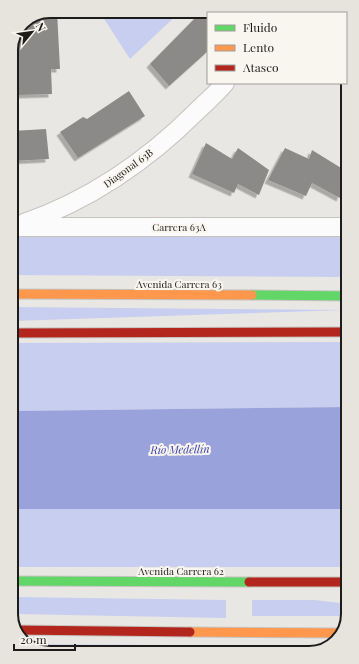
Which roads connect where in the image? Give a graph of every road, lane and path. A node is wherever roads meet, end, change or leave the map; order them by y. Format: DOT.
graph roads {
  1 [pos="224,84"];
  2 [pos="18,225"];
  3 [pos="18,227"];
  4 [pos="341,227"];
  5 [pos="18,294"];
  6 [pos="341,296"];
  7 [pos="340,323"];
  8 [pos="306,331"];
  9 [pos="341,332"];
  10 [pos="18,333"];
  11 [pos="18,581"];
  12 [pos="300,582"];
  13 [pos="341,582"];
  14 [pos="341,590"];
  15 [pos="22,630"];
  16 [pos="335,633"];
  1 -- 2 [label="street, Diagonal 63B"];
  3 -- 4 [label="street, Carrera 63A"];
  5 -- 6 [label="highway, Avenida Carrera 63"];
  7 -- 8 [label="highway"];
  8 -- 9 [label="highway"];
  8 -- 10 [label="highway"];
  11 -- 12 [label="highway, Avenida Carrera 62"];
  12 -- 13 [label="highway, Avenida Carrera 62"];
  12 -- 14 [label="highway"];
  15 -- 16 [label="highway"];
}
